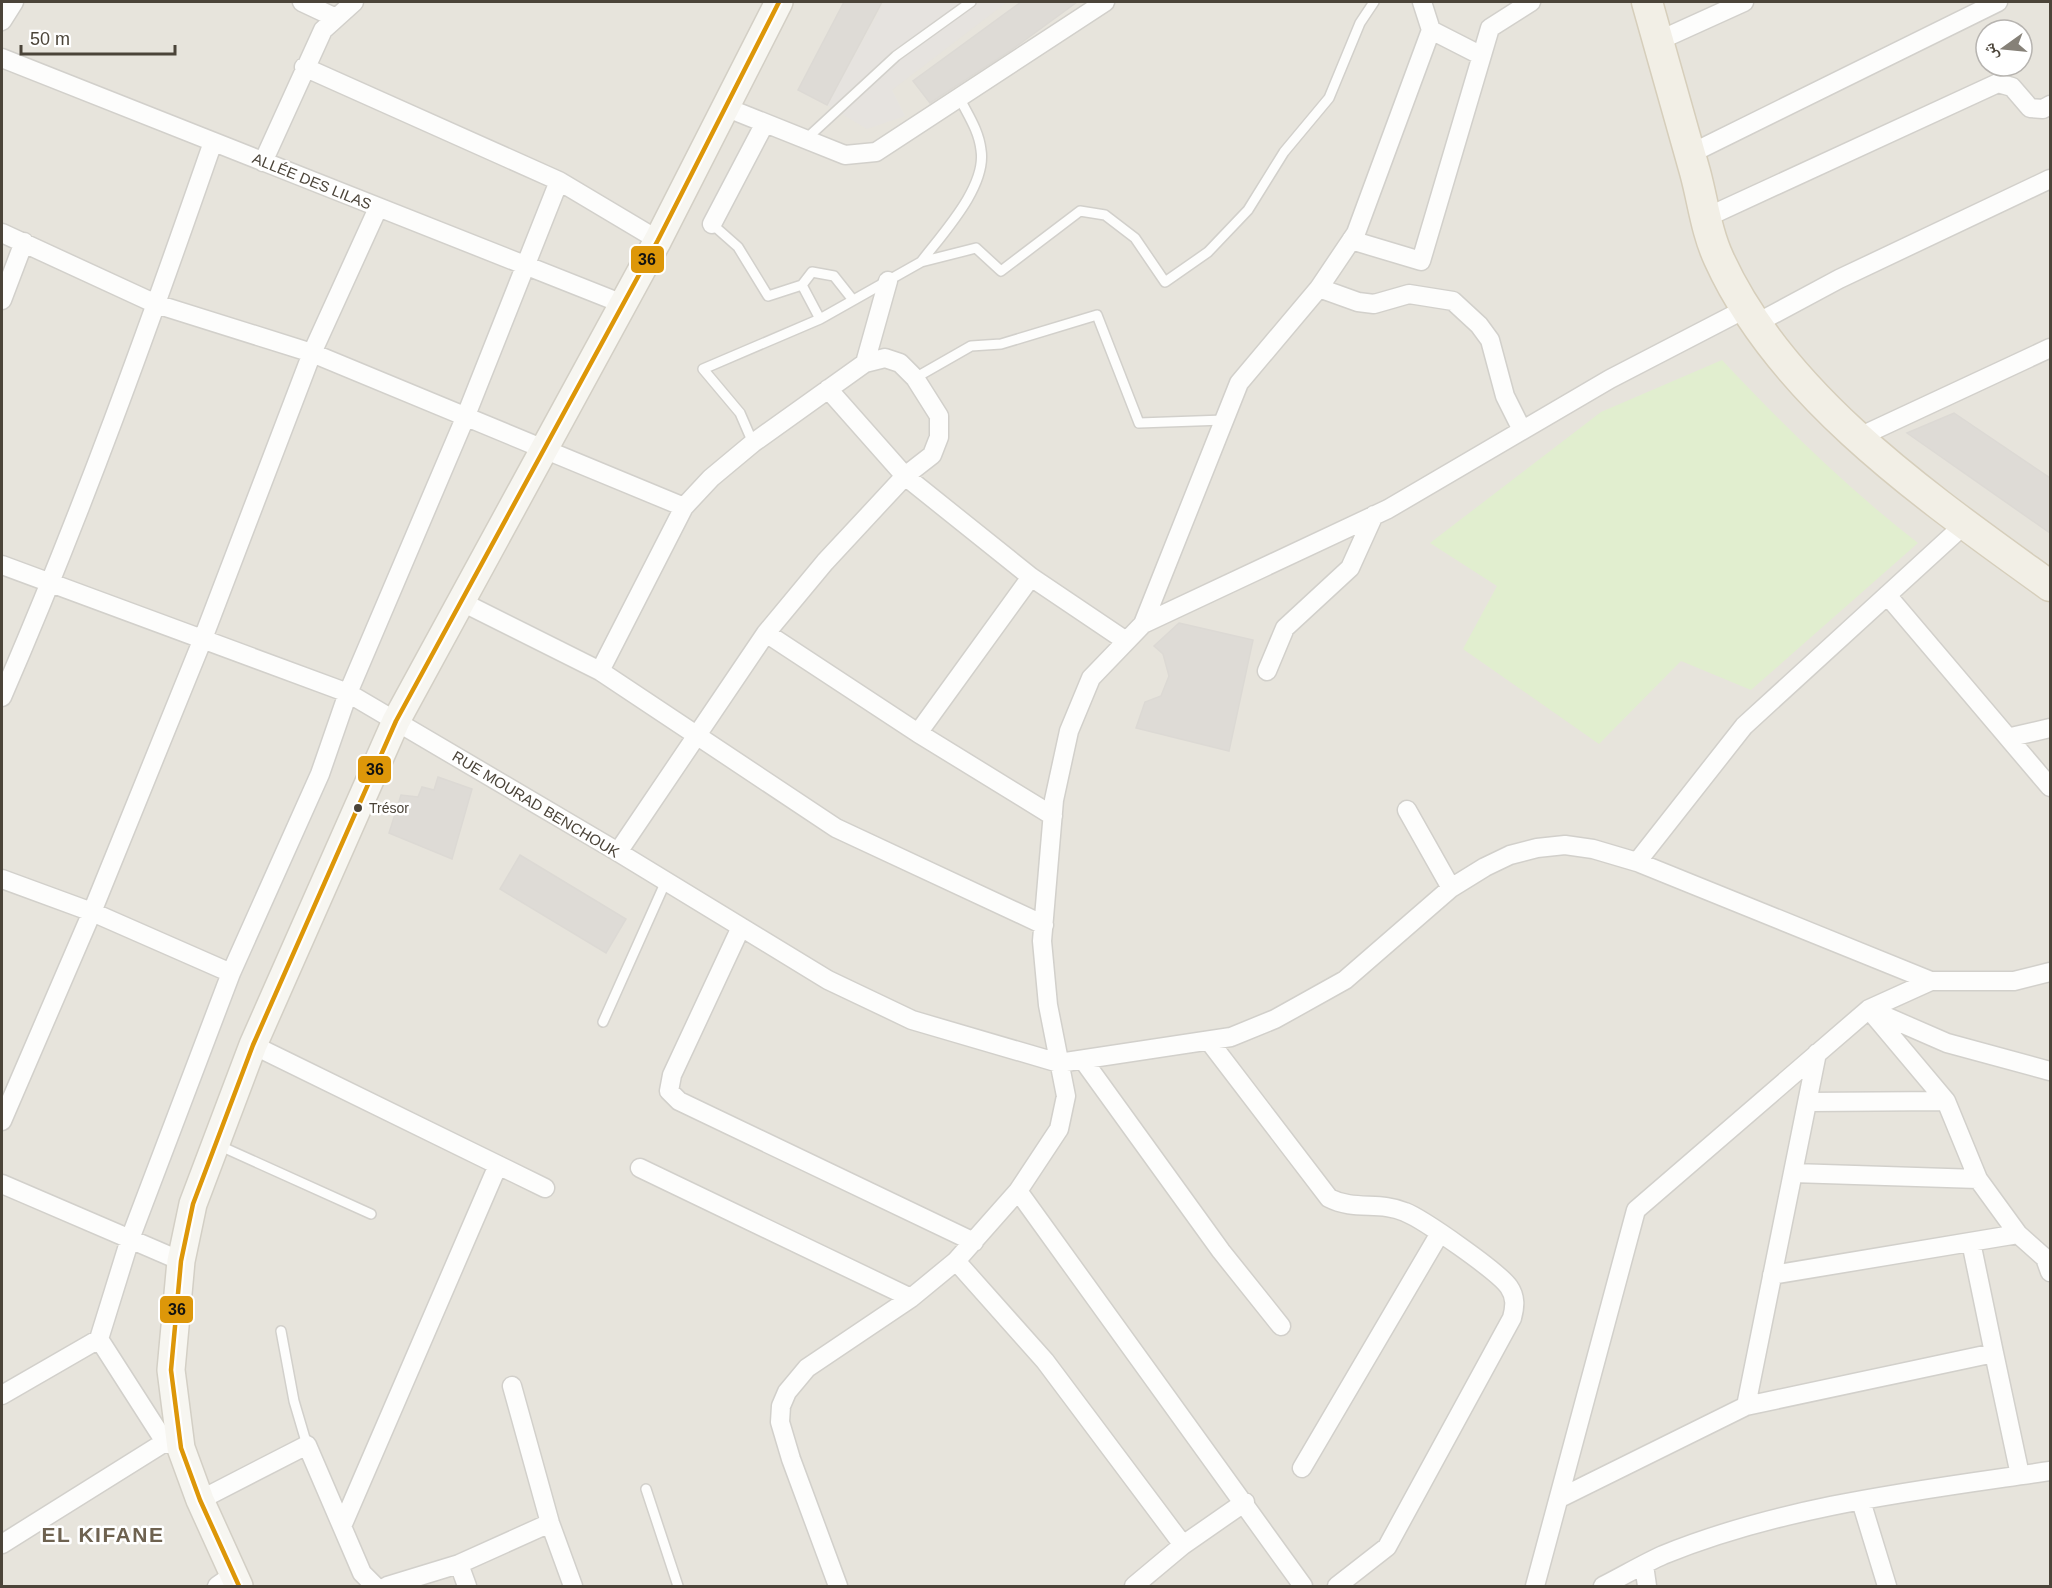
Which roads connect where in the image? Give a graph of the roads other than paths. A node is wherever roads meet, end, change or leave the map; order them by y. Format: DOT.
graph roads {
  1 [pos="14,2"];
  2 [pos="302,2"];
  3 [pos="354,2"];
  4 [pos="779,2"];
  5 [pos="970,2"];
  6 [pos="1105,2"];
  7 [pos="1374,2"];
  8 [pos="1422,2"];
  9 [pos="1531,2"];
  10 [pos="1647,2"];
  11 [pos="1744,2"];
  12 [pos="1998,2"];
  13 [pos="336,18"];
  14 [pos="2,21"];
  15 [pos="1431,30"];
  16 [pos="1658,41"];
  17 [pos="1480,55"];
  18 [pos="2,58"];
  19 [pos="304,68"];
  20 [pos="960,99"];
  21 [pos="2050,105"];
  22 [pos="725,107"];
  23 [pos="765,123"];
  24 [pos="806,139"];
  25 [pos="213,142"];
  26 [pos="1690,154"];
  27 [pos="263,162"];
  28 [pos="2050,179"];
  29 [pos="559,181"];
  30 [pos="378,208"];
  31 [pos="1705,218"];
  32 [pos="712,224"];
  33 [pos="2,233"];
  34 [pos="658,240"];
  35 [pos="1351,240"];
  36 [pos="24,242"];
  37 [pos="921,262"];
  38 [pos="525,266"];
  39 [pos="888,281"];
  40 [pos="802,285"];
  41 [pos="1319,288"];
  42 [pos="2,300"];
  43 [pos="853,300"];
  44 [pos="156,304"];
  45 [pos="623,304"];
  46 [pos="1752,315"];
  47 [pos="820,319"];
  48 [pos="2050,348"];
  49 [pos="312,353"];
  50 [pos="865,363"];
  51 [pos="915,378"];
  52 [pos="828,389"];
  53 [pos="465,418"];
  54 [pos="1224,420"];
  55 [pos="1522,430"];
  56 [pos="1857,438"];
  57 [pos="753,442"];
  58 [pos="546,449"];
  59 [pos="904,476"];
  60 [pos="684,507"];
  61 [pos="1374,515"];
  62 [pos="1965,524"];
  63 [pos="2,565"];
  64 [pos="1031,578"];
  65 [pos="52,582"];
  66 [pos="2050,586"];
  67 [pos="1887,595"];
  68 [pos="462,602"];
  69 [pos="1143,624"];
  70 [pos="766,633"];
  71 [pos="202,641"];
  72 [pos="1126,641"];
  73 [pos="600,671"];
  74 [pos="1267,671"];
  75 [pos="348,693"];
  76 [pos="2,697"];
  77 [pos="396,721"];
  78 [pos="2050,728"];
  79 [pos="918,733"];
  80 [pos="695,736"];
  81 [pos="2011,737"];
  82 [pos="2050,787"];
  83 [pos="1407,810"];
  84 [pos="1053,816"];
  85 [pos="618,852"];
  86 [pos="1636,862"];
  87 [pos="2,879"];
  88 [pos="666,881"];
  89 [pos="1451,888"];
  90 [pos="92,912"];
  91 [pos="1044,925"];
  92 [pos="741,927"];
  93 [pos="2050,972"];
  94 [pos="231,973"];
  95 [pos="1931,981"];
  96 [pos="1869,1009"];
  97 [pos="603,1022"];
  98 [pos="1209,1041"];
  99 [pos="253,1045"];
  100 [pos="1817,1053"];
  101 [pos="1083,1060"];
  102 [pos="1059,1063"];
  103 [pos="2050,1071"];
  104 [pos="1946,1101"];
  105 [pos="1808,1102"];
  106 [pos="2,1121"];
  107 [pos="215,1144"];
  108 [pos="498,1165"];
  109 [pos="640,1168"];
  110 [pos="1793,1173"];
  111 [pos="1977,1179"];
  112 [pos="2,1184"];
  113 [pos="545,1188"];
  114 [pos="1018,1191"];
  115 [pos="371,1214"];
  116 [pos="1440,1233"];
  117 [pos="2018,1234"];
  118 [pos="130,1239"];
  119 [pos="974,1242"];
  120 [pos="1971,1242"];
  121 [pos="181,1261"];
  122 [pos="956,1261"];
  123 [pos="2050,1272"];
  124 [pos="1772,1275"];
  125 [pos="911,1298"];
  126 [pos="1281,1326"];
  127 [pos="281,1331"];
  128 [pos="99,1338"];
  129 [pos="1994,1353"];
  130 [pos="512,1386"];
  131 [pos="2,1395"];
  132 [pos="1746,1406"];
  133 [pos="173,1445"];
  134 [pos="308,1445"];
  135 [pos="1302,1468"];
  136 [pos="2050,1471"];
  137 [pos="2020,1475"];
  138 [pos="646,1489"];
  139 [pos="1560,1498"];
  140 [pos="200,1500"];
  141 [pos="1861,1501"];
  142 [pos="1245,1502"];
  143 [pos="549,1523"];
  144 [pos="343,1524"];
  145 [pos="2,1544"];
  146 [pos="1184,1545"];
  147 [pos="459,1564"];
  148 [pos="1644,1565"];
  149 [pos="230,1582"];
  150 [pos="375,1587"];
  151 [pos="387,1587"];
  152 [pos="467,1587"];
  153 [pos="573,1587"];
  154 [pos="678,1587"];
  155 [pos="838,1587"];
  156 [pos="1134,1587"];
  157 [pos="1303,1587"];
  158 [pos="1337,1587"];
  159 [pos="1535,1587"];
  160 [pos="1603,1587"];
  161 [pos="1647,1587"];
  162 [pos="1887,1587"];
  1 -- 14 [label="street"];
  2 -- 13 [label="street"];
  3 -- 13 [label="street"];
  4 -- 22 [label="main road"];
  5 -- 24 [label="lane"];
  6 -- 20 [label="street"];
  7 -- 37 [label="lane"];
  8 -- 15 [label="street"];
  9 -- 17 [label="street"];
  10 -- 16 [label="main road"];
  11 -- 16 [label="street"];
  12 -- 26 [label="street"];
  13 -- 19 [label="street"];
  15 -- 17 [label="street"];
  15 -- 35 [label="street"];
  16 -- 26 [label="main road"];
  17 -- 35 [label="street"];
  18 -- 25 [label="street, ALLÉE DES LILAS"];
  19 -- 27 [label="street"];
  19 -- 29 [label="street"];
  20 -- 24 [label="street"];
  20 -- 37 [label="lane"];
  21 -- 31 [label="street"];
  22 -- 23 [label="street"];
  22 -- 34 [label="main road"];
  23 -- 24 [label="street"];
  23 -- 32 [label="street"];
  25 -- 27 [label="street, ALLÉE DES LILAS"];
  25 -- 44 [label="street"];
  26 -- 31 [label="main road"];
  27 -- 30 [label="street, ALLÉE DES LILAS"];
  28 -- 46 [label="street"];
  29 -- 34 [label="street"];
  29 -- 38 [label="street"];
  30 -- 38 [label="street, ALLÉE DES LILAS"];
  30 -- 49 [label="street"];
  31 -- 46 [label="main road"];
  32 -- 40 [label="lane"];
  33 -- 36 [label="street"];
  34 -- 45 [label="main road"];
  35 -- 41 [label="street"];
  36 -- 42 [label="street"];
  36 -- 44 [label="street"];
  37 -- 39 [label="lane"];
  38 -- 45 [label="street, ALLÉE DES LILAS"];
  38 -- 53 [label="street"];
  39 -- 43 [label="lane"];
  39 -- 50 [label="street"];
  40 -- 43 [label="lane"];
  40 -- 47 [label="lane"];
  41 -- 54 [label="street"];
  41 -- 55 [label="street"];
  43 -- 47 [label="lane"];
  44 -- 49 [label="street"];
  44 -- 65 [label="street"];
  45 -- 58 [label="main road"];
  46 -- 55 [label="street"];
  46 -- 56 [label="main road"];
  47 -- 57 [label="lane"];
  48 -- 56 [label="street"];
  49 -- 53 [label="street"];
  49 -- 71 [label="street"];
  50 -- 51 [label="street"];
  50 -- 52 [label="street"];
  51 -- 54 [label="lane"];
  51 -- 59 [label="street"];
  52 -- 57 [label="street"];
  52 -- 59 [label="street"];
  53 -- 58 [label="street"];
  53 -- 75 [label="street"];
  54 -- 69 [label="street"];
  55 -- 61 [label="street"];
  56 -- 62 [label="main road"];
  57 -- 60 [label="street"];
  58 -- 60 [label="street"];
  58 -- 68 [label="main road"];
  59 -- 64 [label="street"];
  59 -- 70 [label="street"];
  60 -- 73 [label="street"];
  61 -- 69 [label="street"];
  61 -- 74 [label="street"];
  62 -- 66 [label="main road"];
  62 -- 67 [label="street"];
  63 -- 65 [label="street, RUE MOURAD BENCHOUK"];
  64 -- 72 [label="street"];
  64 -- 79 [label="street"];
  65 -- 71 [label="street, RUE MOURAD BENCHOUK"];
  65 -- 76 [label="street"];
  67 -- 81 [label="street"];
  67 -- 86 [label="street"];
  68 -- 73 [label="street"];
  68 -- 77 [label="main road"];
  69 -- 72 [label="street"];
  70 -- 79 [label="street"];
  70 -- 80 [label="street"];
  71 -- 75 [label="street, RUE MOURAD BENCHOUK"];
  71 -- 90 [label="street"];
  72 -- 84 [label="street"];
  73 -- 80 [label="street"];
  75 -- 77 [label="street, RUE MOURAD BENCHOUK"];
  75 -- 94 [label="street"];
  77 -- 85 [label="street, RUE MOURAD BENCHOUK"];
  77 -- 99 [label="main road"];
  78 -- 81 [label="street"];
  79 -- 84 [label="street"];
  80 -- 85 [label="street"];
  80 -- 91 [label="street"];
  81 -- 82 [label="street"];
  83 -- 89 [label="street"];
  84 -- 91 [label="street"];
  85 -- 88 [label="street, RUE MOURAD BENCHOUK"];
  86 -- 89 [label="street"];
  86 -- 95 [label="street"];
  87 -- 90 [label="street"];
  88 -- 92 [label="street, RUE MOURAD BENCHOUK"];
  88 -- 97 [label="lane"];
  89 -- 98 [label="street"];
  90 -- 94 [label="street"];
  90 -- 106 [label="street"];
  91 -- 102 [label="street"];
  92 -- 102 [label="street, RUE MOURAD BENCHOUK"];
  92 -- 119 [label="street"];
  93 -- 95 [label="street"];
  94 -- 118 [label="street"];
  95 -- 96 [label="street"];
  96 -- 100 [label="street"];
  96 -- 103 [label="street"];
  96 -- 104 [label="street"];
  98 -- 101 [label="street"];
  98 -- 116 [label="street"];
  99 -- 107 [label="main road"];
  99 -- 108 [label="street"];
  100 -- 105 [label="street"];
  100 -- 139 [label="street"];
  101 -- 102 [label="street"];
  101 -- 126 [label="street"];
  102 -- 114 [label="street"];
  104 -- 105 [label="street"];
  104 -- 111 [label="street"];
  105 -- 110 [label="street"];
  107 -- 115 [label="lane"];
  107 -- 121 [label="main road"];
  108 -- 113 [label="street"];
  108 -- 144 [label="street"];
  109 -- 125 [label="street"];
  110 -- 111 [label="street"];
  110 -- 124 [label="street"];
  111 -- 117 [label="street"];
  112 -- 118 [label="street"];
  114 -- 119 [label="street"];
  114 -- 142 [label="street"];
  116 -- 135 [label="street"];
  116 -- 158 [label="street"];
  117 -- 120 [label="street"];
  117 -- 123 [label="street"];
  118 -- 121 [label="street"];
  118 -- 128 [label="street"];
  119 -- 122 [label="street"];
  120 -- 124 [label="street"];
  120 -- 129 [label="street"];
  121 -- 133 [label="main road"];
  122 -- 125 [label="street"];
  122 -- 146 [label="street"];
  124 -- 132 [label="street"];
  125 -- 155 [label="street"];
  127 -- 134 [label="lane"];
  128 -- 131 [label="street"];
  128 -- 133 [label="street"];
  129 -- 132 [label="street"];
  129 -- 137 [label="street"];
  130 -- 143 [label="street"];
  132 -- 139 [label="street"];
  133 -- 140 [label="main road"];
  133 -- 145 [label="street"];
  134 -- 140 [label="street"];
  134 -- 144 [label="street"];
  136 -- 137 [label="street"];
  137 -- 141 [label="street"];
  138 -- 154 [label="lane"];
  139 -- 159 [label="street"];
  140 -- 149 [label="main road"];
  141 -- 148 [label="street"];
  141 -- 162 [label="street"];
  142 -- 146 [label="street"];
  142 -- 157 [label="street"];
  143 -- 147 [label="street"];
  143 -- 153 [label="street"];
  144 -- 150 [label="street"];
  146 -- 156 [label="street"];
  147 -- 151 [label="street"];
  147 -- 152 [label="street"];
  148 -- 160 [label="street"];
  148 -- 161 [label="street"];
}
